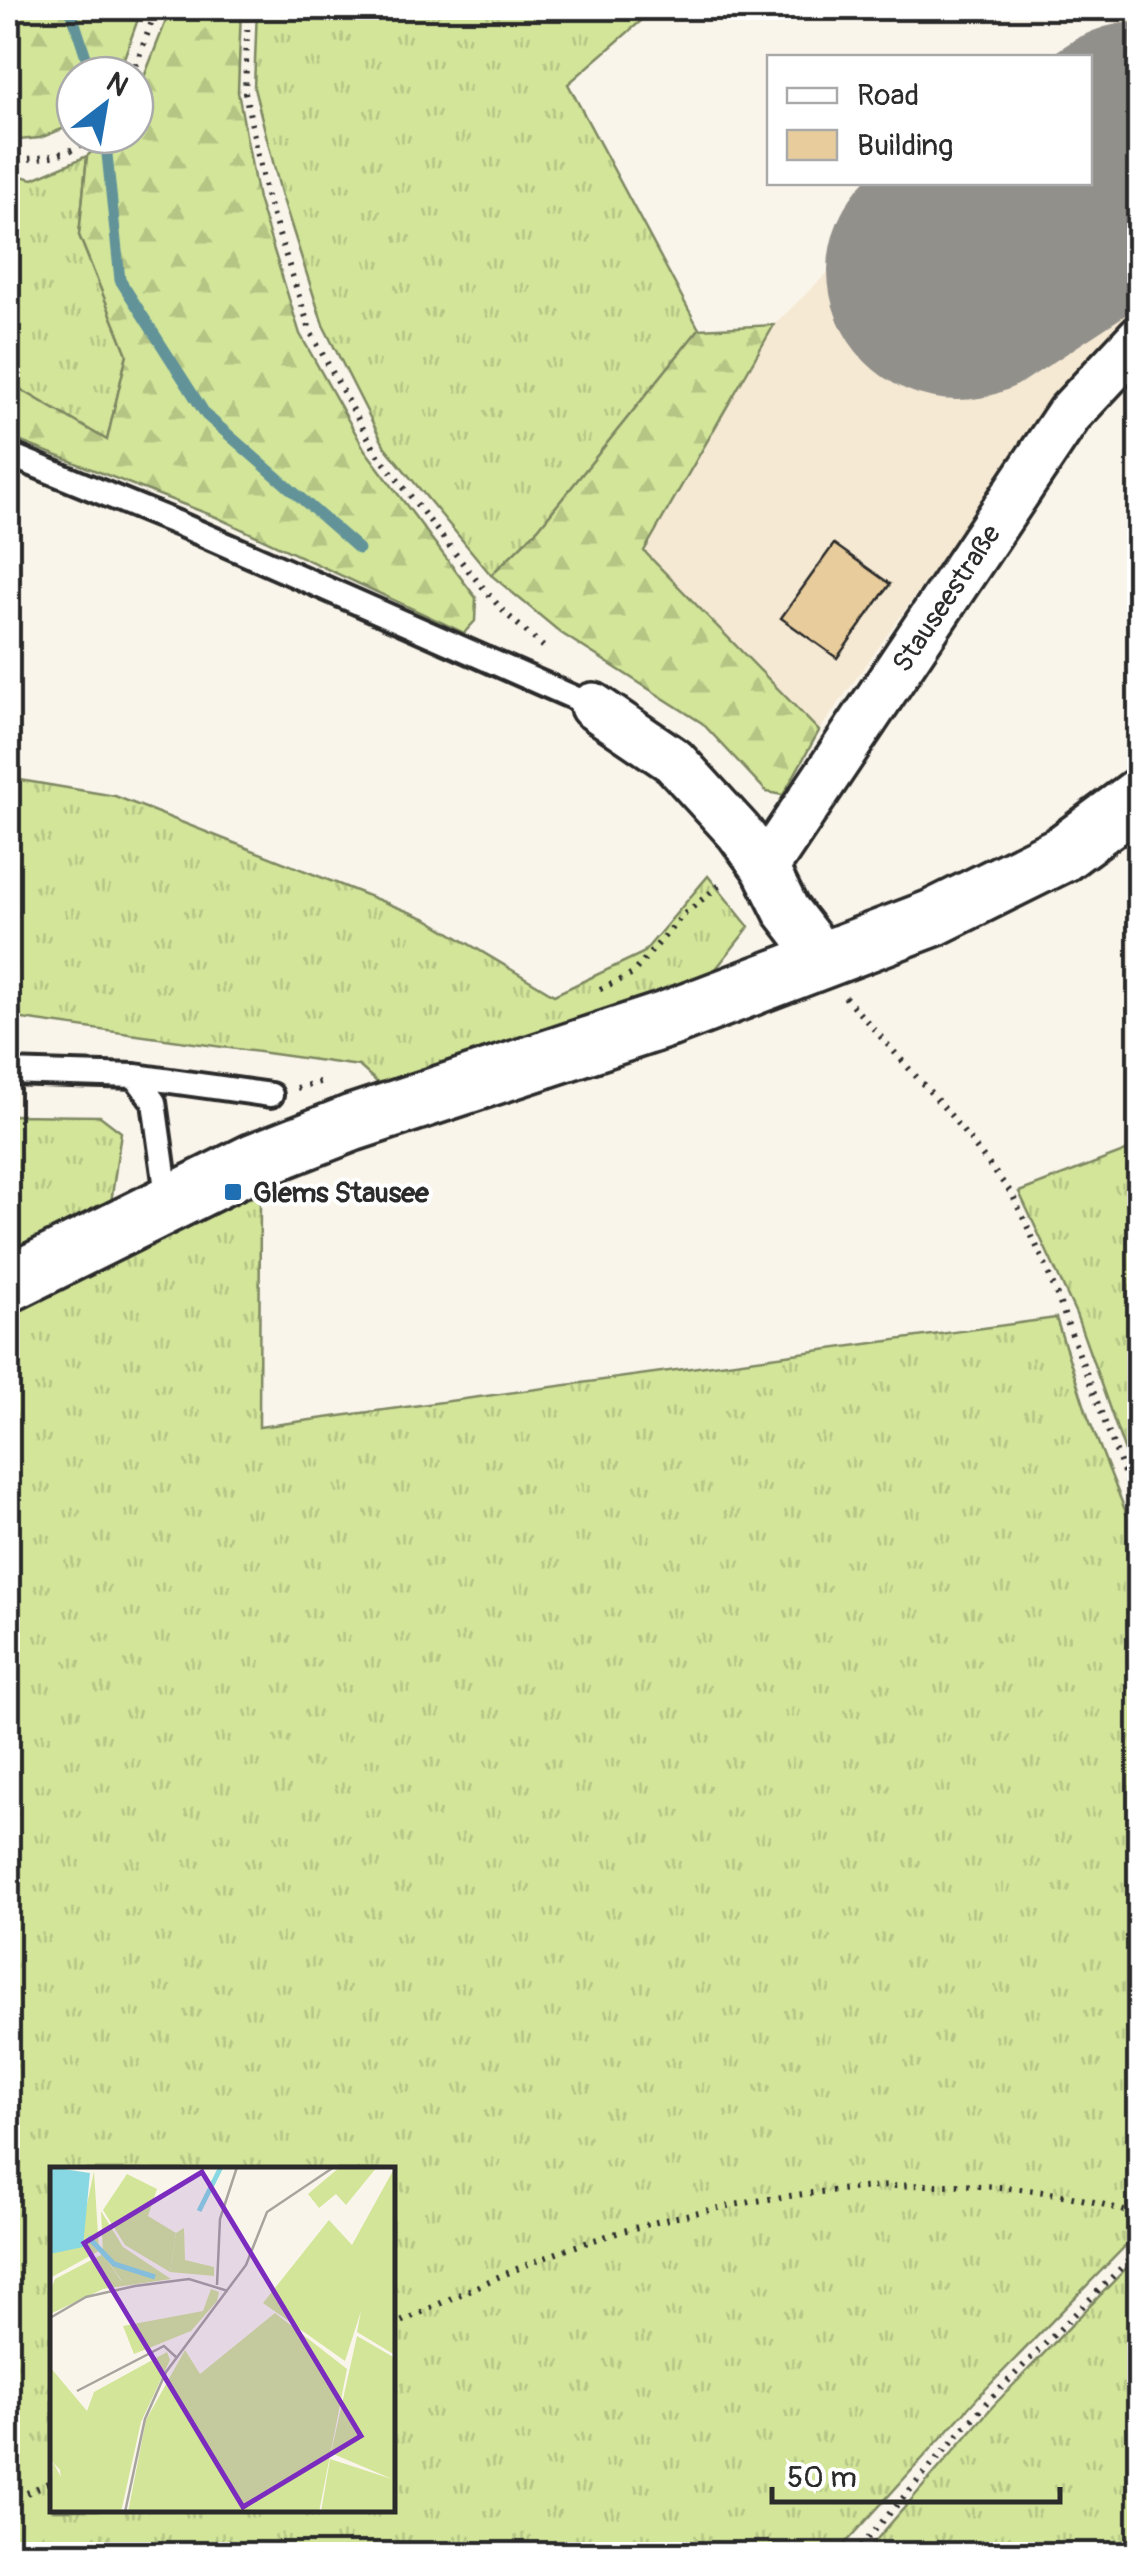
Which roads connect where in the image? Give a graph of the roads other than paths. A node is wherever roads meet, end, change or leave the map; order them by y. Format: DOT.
graph roads {
  1 [pos="1140,338"];
  2 [pos="8,454"];
  3 [pos="593,706"];
  4 [pos="1140,796"];
  5 [pos="765,868"];
  6 [pos="824,959"];
  7 [pos="8,1072"];
  8 [pos="134,1076"];
  9 [pos="271,1095"];
  10 [pos="168,1204"];
  11 [pos="8,1284"];
  1 -- 5 [label="street, Stauseestraße"];
  2 -- 3 [label="lane"];
  3 -- 5 [label="street"];
  4 -- 6 [label="street"];
  5 -- 6 [label="street"];
  6 -- 10 [label="street"];
  7 -- 8 [label="lane"];
  8 -- 9 [label="lane"];
  8 -- 10 [label="lane"];
  10 -- 11 [label="street"];
}
